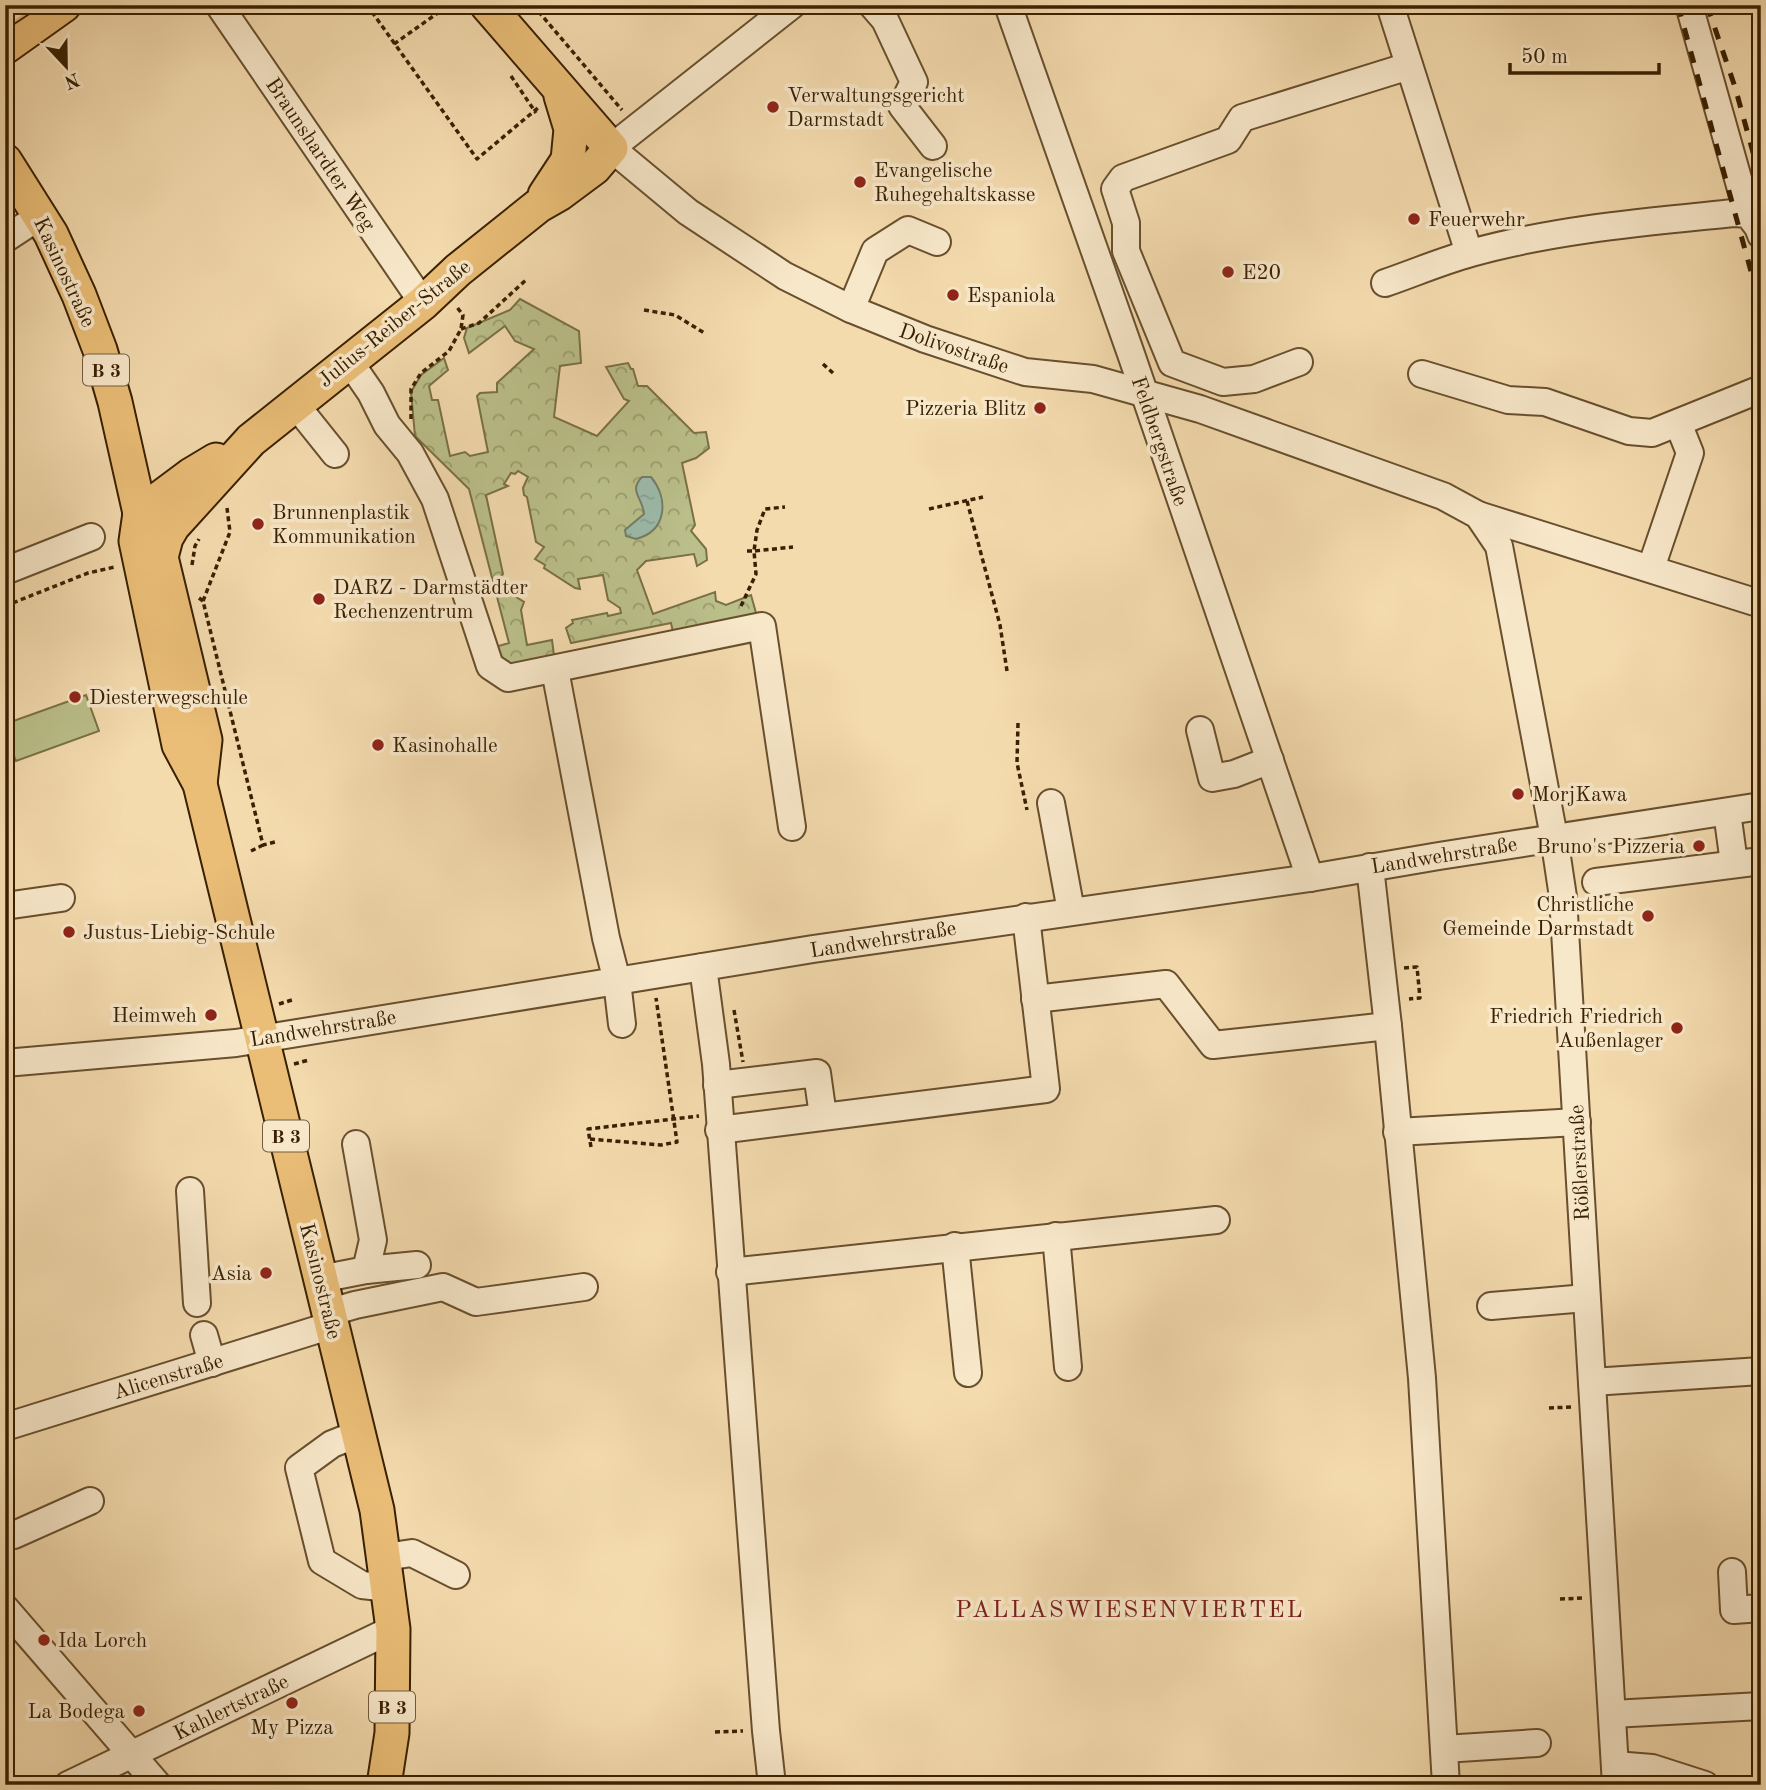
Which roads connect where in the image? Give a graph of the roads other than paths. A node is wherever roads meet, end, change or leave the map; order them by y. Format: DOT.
graph roads {
  1 [pos="34,5"];
  2 [pos="64,5"];
  3 [pos="219,5"];
  4 [pos="488,5"];
  5 [pos="792,5"];
  6 [pos="872,5"];
  7 [pos="1007,5"];
  8 [pos="1390,5"];
  9 [pos="1689,5"];
  10 [pos="5,25"];
  11 [pos="5,47"];
  12 [pos="1409,65"];
  13 [pos="547,100"];
  14 [pos="933,146"];
  15 [pos="611,148"];
  16 [pos="568,160"];
  17 [pos="5,161"];
  18 [pos="1117,197"];
  19 [pos="538,206"];
  20 [pos="1080,210"];
  21 [pos="40,216"];
  22 [pos="1754,225"];
  23 [pos="5,239"];
  24 [pos="937,242"];
  25 [pos="1469,253"];
  26 [pos="1385,283"];
  27 [pos="437,301"];
  28 [pos="850,309"];
  29 [pos="349,361"];
  30 [pos="1299,362"];
  31 [pos="1422,374"];
  32 [pos="1210,378"];
  33 [pos="1761,389"];
  34 [pos="1142,392"];
  35 [pos="295,404"];
  36 [pos="1199,409"];
  37 [pos="1678,423"];
  38 [pos="251,440"];
  39 [pos="335,454"];
  40 [pos="140,513"];
  41 [pos="1478,515"];
  42 [pos="91,537"];
  43 [pos="1499,546"];
  44 [pos="176,563"];
  45 [pos="1651,568"];
  46 [pos="5,571"];
  47 [pos="1761,604"];
  48 [pos="555,670"];
  49 [pos="1200,730"];
  50 [pos="1270,760"];
  51 [pos="200,784"];
  52 [pos="1051,803"];
  53 [pos="1761,806"];
  54 [pos="1727,812"];
  55 [pos="792,827"];
  56 [pos="1554,837"];
  57 [pos="1761,861"];
  58 [pos="1734,863"];
  59 [pos="1370,867"];
  60 [pos="1310,878"];
  61 [pos="1596,882"];
  62 [pos="61,898"];
  63 [pos="5,906"];
  64 [pos="1071,911"];
  65 [pos="1026,918"];
  66 [pos="703,967"];
  67 [pos="617,981"];
  68 [pos="1035,999"];
  69 [pos="622,1024"];
  70 [pos="1388,1026"];
  71 [pos="262,1038"];
  72 [pos="5,1063"];
  73 [pos="717,1085"];
  74 [pos="823,1116"];
  75 [pos="1577,1122"];
  76 [pos="719,1130"];
  77 [pos="1397,1132"];
  78 [pos="356,1144"];
  79 [pos="190,1191"];
  80 [pos="1216,1220"];
  81 [pos="1056,1236"];
  82 [pos="955,1246"];
  83 [pos="417,1265"];
  84 [pos="366,1270"];
  85 [pos="730,1272"];
  86 [pos="320,1279"];
  87 [pos="583,1287"];
  88 [pos="1586,1298"];
  89 [pos="197,1303"];
  90 [pos="1491,1307"];
  91 [pos="330,1319"];
  92 [pos="204,1335"];
  93 [pos="212,1363"];
  94 [pos="1068,1367"];
  95 [pos="1761,1371"];
  96 [pos="968,1373"];
  97 [pos="1592,1382"];
  98 [pos="5,1427"];
  99 [pos="360,1433"];
  100 [pos="90,1502"];
  101 [pos="13,1535"];
  102 [pos="1732,1572"];
  103 [pos="387,1573"];
  104 [pos="456,1574"];
  105 [pos="5,1608"];
  106 [pos="1761,1608"];
  107 [pos="393,1629"];
  108 [pos="1761,1706"];
  109 [pos="1612,1714"];
  110 [pos="1537,1743"];
  111 [pos="1444,1749"];
  112 [pos="132,1755"];
  113 [pos="1616,1775"];
  114 [pos="68,1785"];
  115 [pos="158,1785"];
  116 [pos="384,1785"];
  117 [pos="772,1785"];
  118 [pos="1446,1785"];
  119 [pos="1705,1785"];
  1 -- 10 [label="street"];
  2 -- 11 [label="main road"];
  3 -- 27 [label="street, Braunshardter Weg"];
  4 -- 13 [label="main road, Dolivostraße"];
  5 -- 15 [label="street, Julius-Reiber-Straße"];
  6 -- 14 [label="street"];
  7 -- 20 [label="street, Feldbergstraße"];
  8 -- 12 [label="street"];
  9 -- 22 [label="street"];
  12 -- 18 [label="street"];
  12 -- 25 [label="street"];
  13 -- 15 [label="main road, Dolivostraße"];
  13 -- 16 [label="main road"];
  15 -- 16 [label="street"];
  15 -- 19 [label="main road, Julius-Reiber-Straße"];
  15 -- 28 [label="street, Dolivostraße"];
  16 -- 19 [label="main road, Julius-Reiber-Straße"];
  17 -- 21 [label="main road, Kasinostraße / B 3"];
  18 -- 20 [label="street"];
  18 -- 32 [label="street"];
  19 -- 27 [label="main road, Julius-Reiber-Straße"];
  20 -- 34 [label="street, Feldbergstraße"];
  21 -- 23 [label="street"];
  21 -- 40 [label="main road, Kasinostraße / B 3"];
  22 -- 25 [label="street"];
  24 -- 28 [label="street"];
  25 -- 26 [label="street"];
  27 -- 29 [label="main road, Julius-Reiber-Straße"];
  28 -- 34 [label="street, Dolivostraße"];
  29 -- 35 [label="main road, Julius-Reiber-Straße"];
  29 -- 48 [label="street"];
  30 -- 32 [label="street"];
  31 -- 37 [label="street"];
  32 -- 36 [label="street"];
  33 -- 37 [label="street"];
  34 -- 36 [label="street, Dolivostraße"];
  34 -- 50 [label="street, Feldbergstraße"];
  35 -- 38 [label="main road, Julius-Reiber-Straße"];
  35 -- 39 [label="street"];
  36 -- 41 [label="street, Dolivostraße"];
  37 -- 45 [label="street"];
  38 -- 40 [label="main road, Julius-Reiber-Straße"];
  38 -- 44 [label="main road, Julius-Reiber-Straße"];
  40 -- 44 [label="main road, Kasinostraße / B 3"];
  40 -- 51 [label="main road, Kasinostraße / B 3"];
  41 -- 43 [label="street, Dolivostraße"];
  41 -- 45 [label="street"];
  42 -- 46 [label="street"];
  43 -- 56 [label="street, Rößlerstraße"];
  44 -- 51 [label="main road, Kasinostraße / B 3"];
  45 -- 47 [label="street"];
  48 -- 55 [label="street"];
  48 -- 67 [label="street"];
  49 -- 50 [label="street"];
  50 -- 60 [label="street, Feldbergstraße"];
  51 -- 71 [label="main road, Kasinostraße / B 3"];
  52 -- 64 [label="street"];
  53 -- 54 [label="street, Landwehrstraße"];
  54 -- 56 [label="street, Landwehrstraße"];
  54 -- 58 [label="street"];
  56 -- 59 [label="street, Landwehrstraße"];
  56 -- 75 [label="street, Rößlerstraße"];
  57 -- 58 [label="street"];
  58 -- 61 [label="street"];
  59 -- 60 [label="street, Landwehrstraße"];
  59 -- 70 [label="street"];
  60 -- 64 [label="street, Landwehrstraße"];
  62 -- 63 [label="street"];
  64 -- 65 [label="street, Landwehrstraße"];
  65 -- 66 [label="street, Landwehrstraße"];
  65 -- 68 [label="street"];
  66 -- 67 [label="street, Landwehrstraße"];
  66 -- 73 [label="street"];
  67 -- 69 [label="street"];
  67 -- 71 [label="street, Landwehrstraße"];
  68 -- 70 [label="street"];
  68 -- 74 [label="street"];
  70 -- 77 [label="street"];
  71 -- 72 [label="street, Landwehrstraße"];
  71 -- 86 [label="main road, Kasinostraße / B 3"];
  73 -- 74 [label="street"];
  73 -- 76 [label="street"];
  74 -- 76 [label="street"];
  75 -- 77 [label="street"];
  75 -- 88 [label="street, Rößlerstraße"];
  76 -- 85 [label="street"];
  77 -- 111 [label="street"];
  78 -- 84 [label="street"];
  79 -- 89 [label="street"];
  80 -- 81 [label="street"];
  81 -- 82 [label="street"];
  81 -- 94 [label="street"];
  82 -- 85 [label="street"];
  82 -- 96 [label="street"];
  83 -- 84 [label="street"];
  84 -- 86 [label="street"];
  85 -- 117 [label="street"];
  86 -- 91 [label="main road, Kasinostraße / B 3"];
  87 -- 91 [label="street, Alicenstraße"];
  88 -- 90 [label="street"];
  88 -- 97 [label="street, Rößlerstraße"];
  91 -- 93 [label="street, Alicenstraße"];
  91 -- 99 [label="main road, Kasinostraße / B 3"];
  92 -- 93 [label="street"];
  93 -- 98 [label="street, Alicenstraße"];
  95 -- 97 [label="street"];
  97 -- 109 [label="street, Rößlerstraße"];
  99 -- 103 [label="main road, Kasinostraße / B 3"];
  99 -- 103 [label="street"];
  100 -- 101 [label="street"];
  102 -- 106 [label="street"];
  103 -- 104 [label="street"];
  103 -- 107 [label="main road, Kasinostraße / B 3"];
  105 -- 112 [label="street"];
  107 -- 112 [label="street, Kahlertstraße"];
  107 -- 116 [label="main road, Kasinostraße / B 3"];
  108 -- 109 [label="street"];
  109 -- 113 [label="street, Rößlerstraße"];
  110 -- 111 [label="street"];
  111 -- 118 [label="street"];
  112 -- 114 [label="street, Kahlertstraße"];
  112 -- 115 [label="street"];
  113 -- 119 [label="street"];
}
